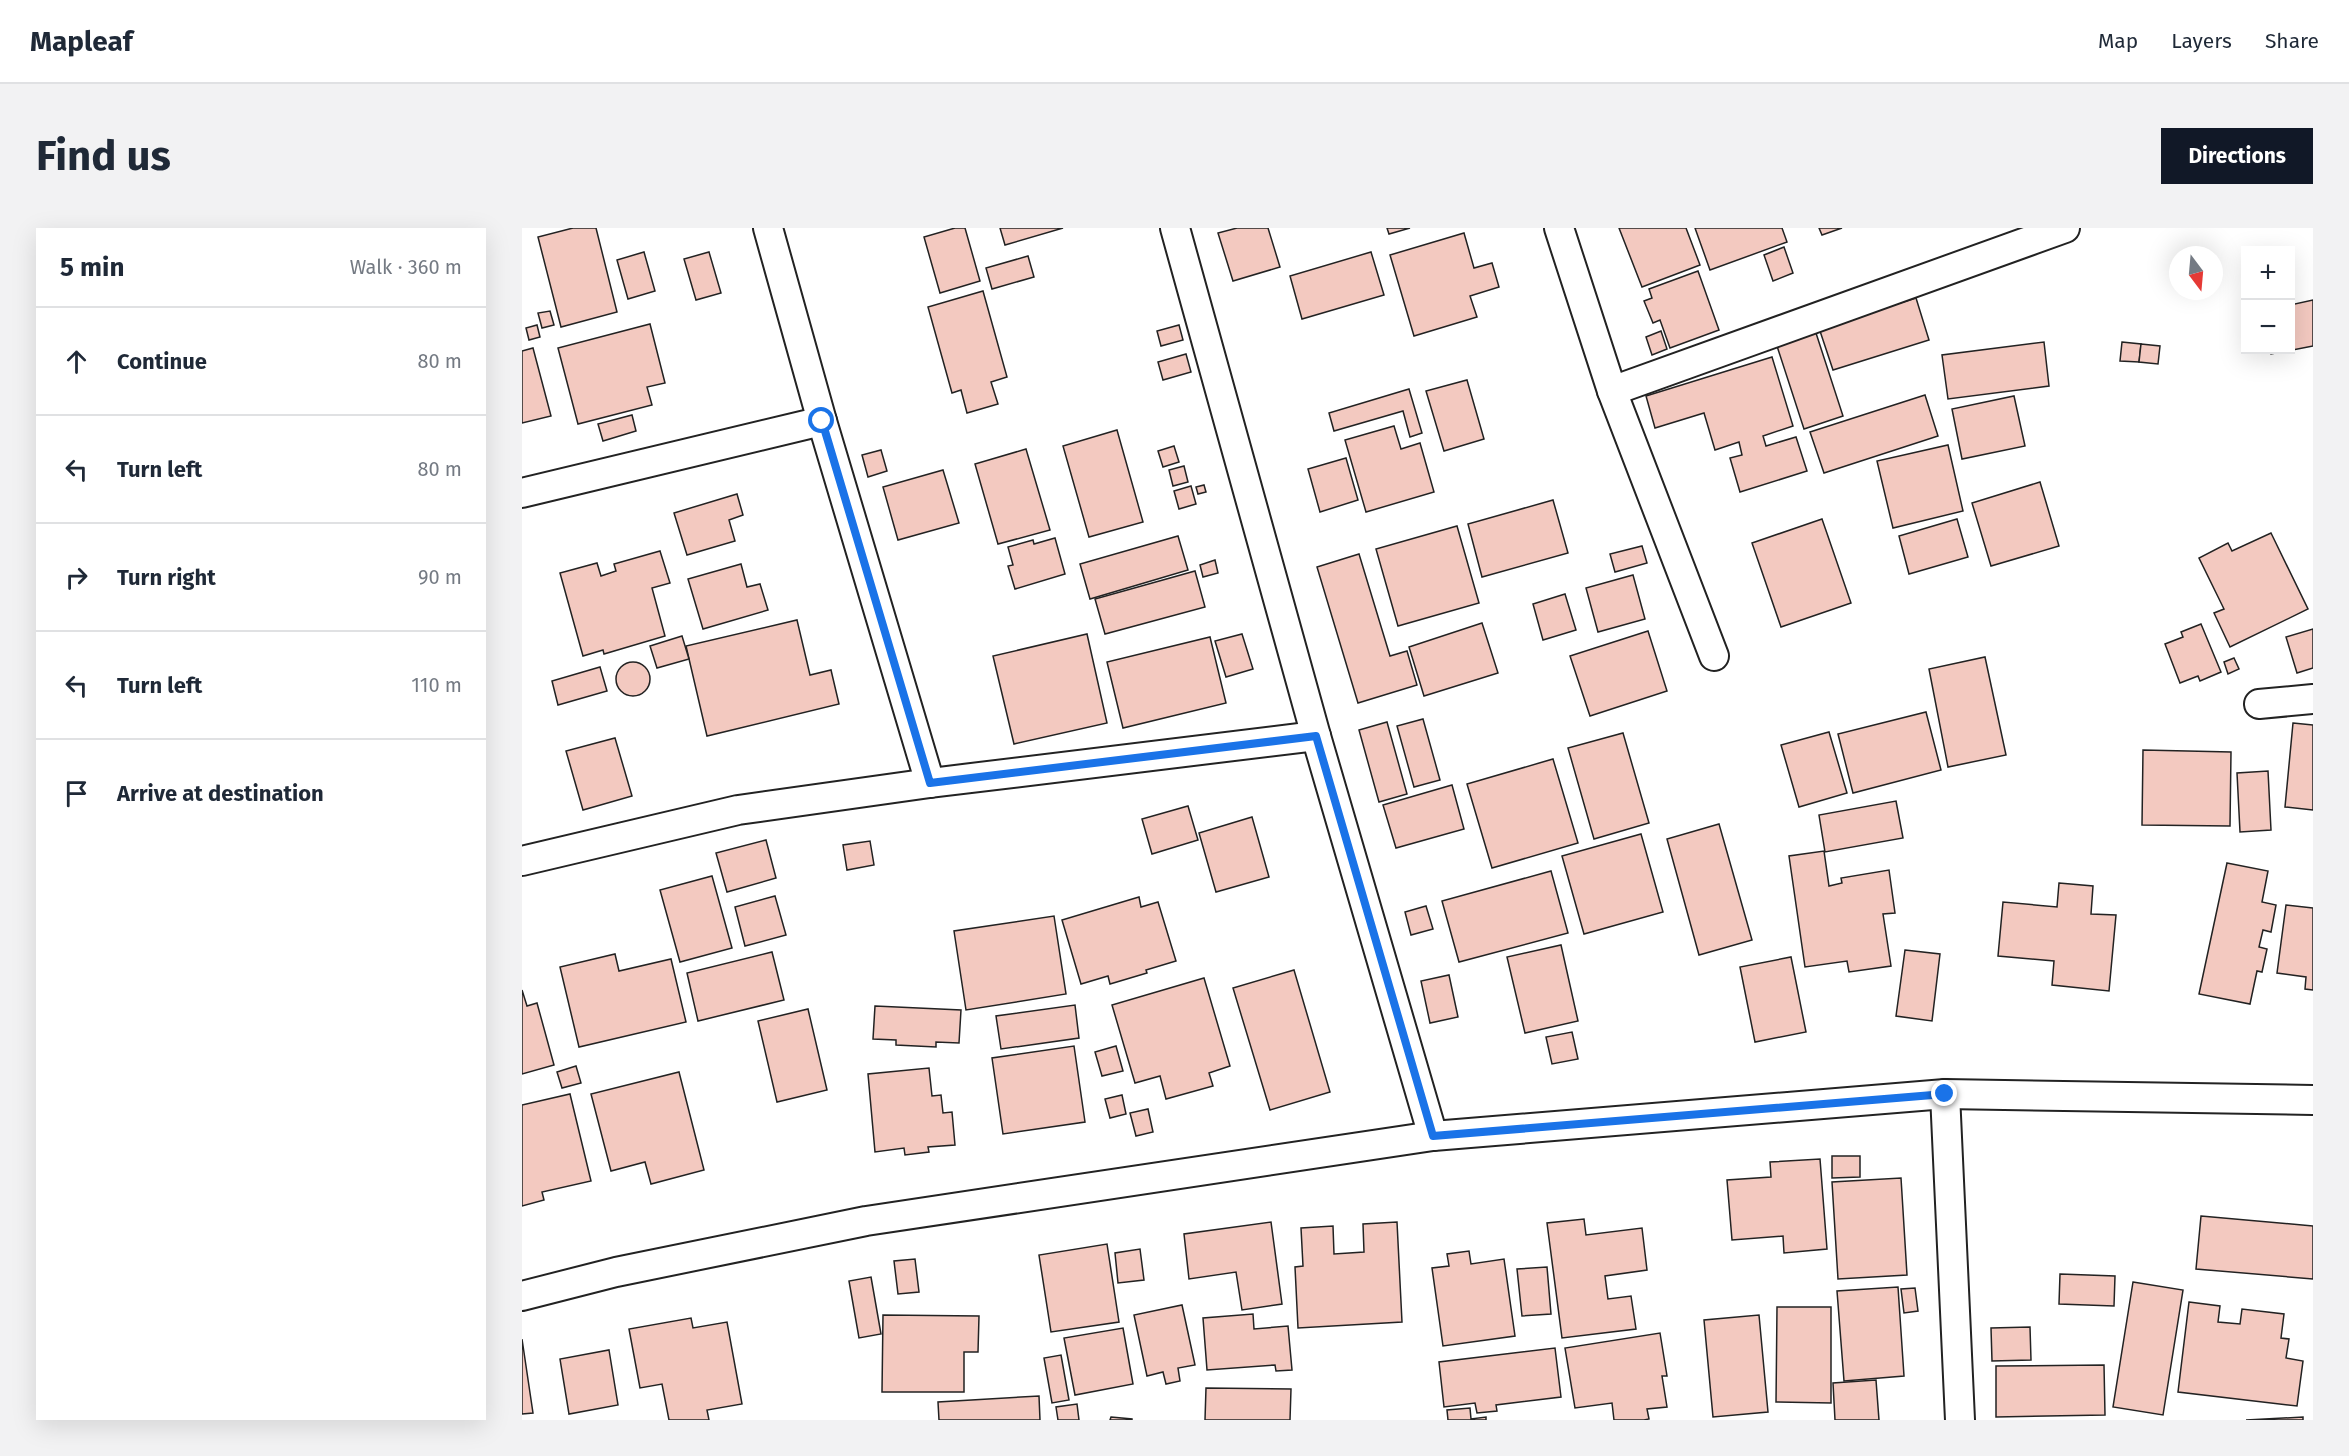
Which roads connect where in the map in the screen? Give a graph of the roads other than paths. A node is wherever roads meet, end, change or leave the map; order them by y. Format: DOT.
graph roads {
  1 [pos="768,228"];
  2 [pos="1175,228"];
  3 [pos="1559,228"];
  4 [pos="2065,228"];
  5 [pos="1612,392"];
  6 [pos="822,421"];
  7 [pos="522,493"];
  8 [pos="1714,656"];
  9 [pos="2313,699"];
  10 [pos="2259,704"];
  11 [pos="1316,736"];
  12 [pos="930,783"];
  13 [pos="522,861"];
  14 [pos="1945,1094"];
  15 [pos="2313,1100"];
  16 [pos="1433,1136"];
  17 [pos="522,1296"];
  18 [pos="1960,1420"];
  1 -- 6 [label="street"];
  2 -- 11 [label="street"];
  3 -- 5 [label="street"];
  4 -- 5 [label="street"];
  5 -- 8 [label="street"];
  6 -- 7 [label="street"];
  6 -- 12 [label="street"];
  9 -- 10 [label="street"];
  11 -- 12 [label="street"];
  11 -- 16 [label="street"];
  12 -- 13 [label="street"];
  14 -- 15 [label="street"];
  14 -- 16 [label="street"];
  14 -- 18 [label="street"];
  16 -- 17 [label="street"];
}
